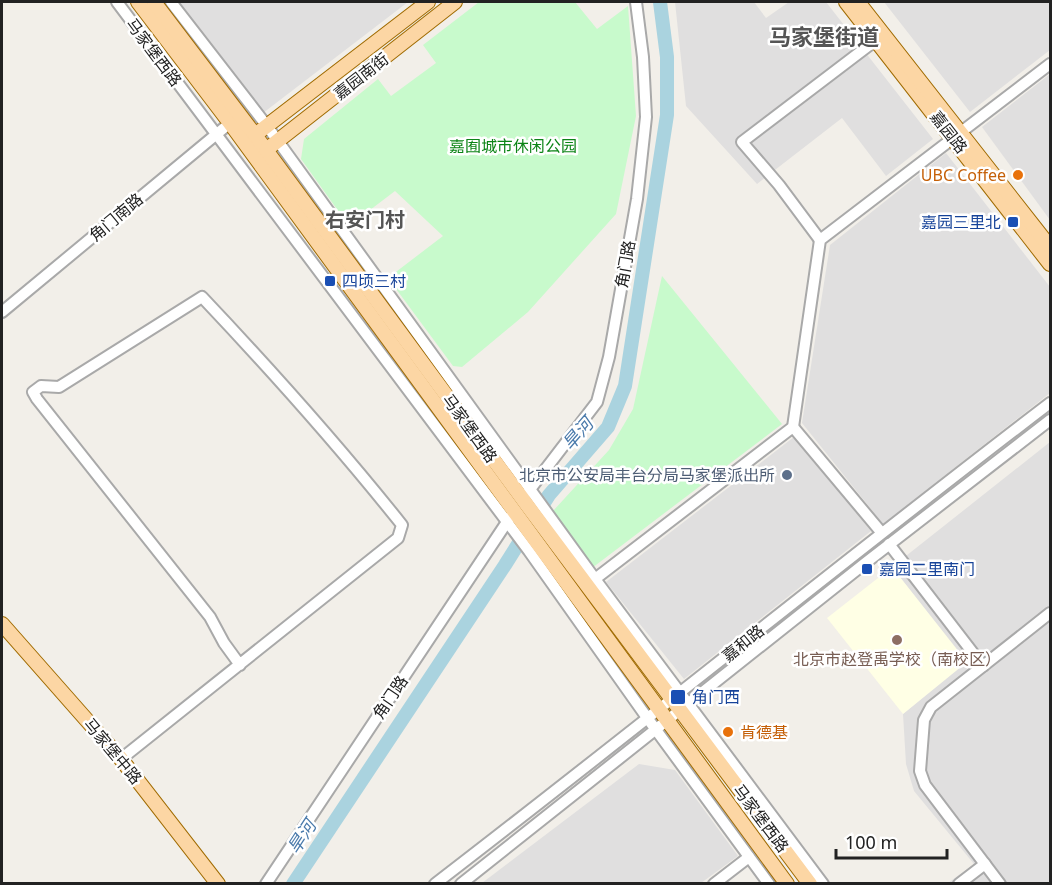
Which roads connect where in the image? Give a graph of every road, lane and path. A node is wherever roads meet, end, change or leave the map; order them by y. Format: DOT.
graph roads {
  1 [pos="117,2"];
  2 [pos="138,2"];
  3 [pos="154,2"];
  4 [pos="171,2"];
  5 [pos="428,2"];
  6 [pos="455,2"];
  7 [pos="636,2"];
  8 [pos="846,2"];
  9 [pos="858,2"];
  10 [pos="876,40"];
  11 [pos="1050,64"];
  12 [pos="230,123"];
  13 [pos="267,126"];
  14 [pos="216,134"];
  15 [pos="255,135"];
  16 [pos="958,136"];
  17 [pos="278,141"];
  18 [pos="266,150"];
  19 [pos="820,240"];
  20 [pos="1050,247"];
  21 [pos="1050,264"];
  22 [pos="2,312"];
  23 [pos="1050,403"];
  24 [pos="1050,420"];
  25 [pos="793,426"];
  26 [pos="521,508"];
  27 [pos="881,532"];
  28 [pos="542,536"];
  29 [pos="889,544"];
  30 [pos="595,579"];
  31 [pos="1050,613"];
  32 [pos="2,624"];
  33 [pos="240,665"];
  34 [pos="983,666"];
  35 [pos="681,701"];
  36 [pos="658,717"];
  37 [pos="656,730"];
  38 [pos="121,759"];
  39 [pos="749,857"];
  40 [pos="985,864"];
  41 [pos="218,884"];
  42 [pos="266,884"];
  43 [pos="435,884"];
  44 [pos="461,884"];
  45 [pos="714,884"];
  46 [pos="769,884"];
  47 [pos="787,884"];
  48 [pos="810,884"];
  49 [pos="823,884"];
  50 [pos="959,884"];
  51 [pos="1000,884"];
  1 -- 14 [label="street, 马家堡西路"];
  2 -- 12 [label="main road, 马家堡西路"];
  3 -- 15 [label="main road, 马家堡西路"];
  4 -- 13 [label="street, 马家堡西路"];
  5 -- 13 [label="main road, 嘉园南街"];
  6 -- 17 [label="main road, 嘉园南街"];
  7 -- 26 [label="street, 角门路"];
  8 -- 10 [label="main road, 嘉园路"];
  9 -- 16 [label="main road, 嘉园路"];
  10 -- 16 [label="main road, 嘉园路"];
  10 -- 19 [label="street"];
  11 -- 16 [label="street"];
  12 -- 14 [label="street, 角门南路"];
  12 -- 26 [label="main road, 马家堡西路"];
  13 -- 15 [label="main road, 嘉园南街"];
  13 -- 17 [label="street, 马家堡西路"];
  14 -- 22 [label="street, 角门南路"];
  14 -- 26 [label="street, 马家堡西路"];
  15 -- 18 [label="main road, 马家堡西路"];
  16 -- 19 [label="street"];
  16 -- 20 [label="main road, 嘉园路"];
  16 -- 21 [label="main road, 嘉园路"];
  17 -- 18 [label="main road, 嘉园南街"];
  17 -- 26 [label="street, 马家堡西路"];
  18 -- 26 [label="main road, 马家堡西路"];
  19 -- 25 [label="street"];
  23 -- 27 [label="street, 嘉和路"];
  24 -- 29 [label="street, 嘉和路"];
  25 -- 27 [label="street"];
  25 -- 30 [label="street"];
  26 -- 28 [label="main road, 马家堡西路"];
  26 -- 28 [label="street, 马家堡西路"];
  26 -- 42 [label="street, 角门路"];
  27 -- 35 [label="street, 嘉和路"];
  28 -- 30 [label="street, 马家堡西路"];
  28 -- 35 [label="main road, 马家堡西路"];
  28 -- 36 [label="main road, 马家堡西路"];
  29 -- 34 [label="street"];
  29 -- 35 [label="street, 嘉和路"];
  30 -- 35 [label="street, 马家堡西路"];
  31 -- 34 [label="street"];
  32 -- 38 [label="main road, 马家堡中路"];
  33 -- 33 [label="street"];
  33 -- 38 [label="street"];
  34 -- 40 [label="street"];
  35 -- 36 [label="street, 嘉和路"];
  35 -- 48 [label="main road, 马家堡西路"];
  35 -- 49 [label="street, 马家堡西路"];
  36 -- 37 [label="street, 嘉和路"];
  36 -- 43 [label="street, 嘉和路"];
  36 -- 47 [label="main road, 马家堡西路"];
  37 -- 39 [label="street, 马家堡西路"];
  37 -- 44 [label="street, 嘉和路"];
  38 -- 41 [label="main road, 马家堡中路"];
  39 -- 45 [label="street"];
  39 -- 46 [label="street, 马家堡西路"];
  40 -- 50 [label="street"];
  40 -- 51 [label="street"];
}
